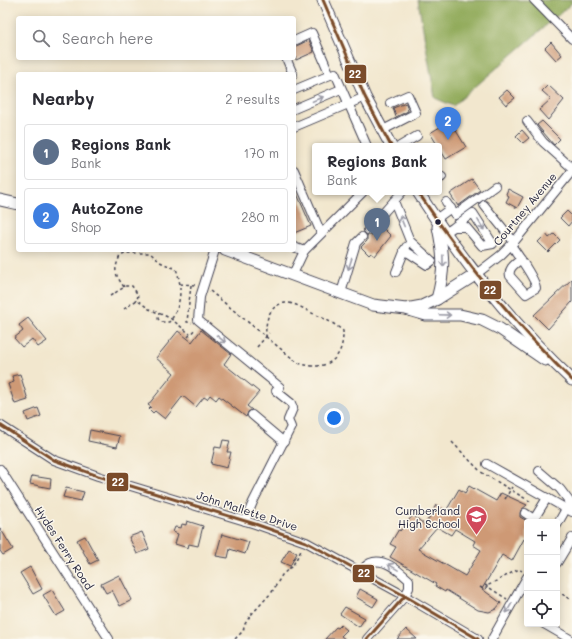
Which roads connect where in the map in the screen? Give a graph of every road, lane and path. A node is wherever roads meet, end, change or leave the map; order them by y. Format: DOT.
graph roads {
  1 [pos="323,0"];
  2 [pos="534,0"];
  3 [pos="572,39"];
  4 [pos="296,40"];
  5 [pos="287,60"];
  6 [pos="293,72"];
  7 [pos="332,74"];
  8 [pos="297,89"];
  9 [pos="341,89"];
  10 [pos="366,97"];
  11 [pos="390,103"];
  12 [pos="348,104"];
  13 [pos="296,108"];
  14 [pos="527,121"];
  15 [pos="296,126"];
  16 [pos="382,130"];
  17 [pos="417,136"];
  18 [pos="366,143"];
  19 [pos="389,143"];
  20 [pos="405,143"];
  21 [pos="572,168"];
  22 [pos="572,171"];
  23 [pos="296,175"];
  24 [pos="495,186"];
  25 [pos="360,195"];
  26 [pos="400,195"];
  27 [pos="420,195"];
  28 [pos="0,200"];
  29 [pos="394,202"];
  30 [pos="16,204"];
  31 [pos="484,205"];
  32 [pos="437,221"];
  33 [pos="451,228"];
  34 [pos="368,230"];
  35 [pos="321,233"];
  36 [pos="362,237"];
  37 [pos="410,241"];
  38 [pos="512,243"];
  39 [pos="296,248"];
  40 [pos="404,250"];
  41 [pos="214,252"];
  42 [pos="231,252"];
  43 [pos="304,252"];
  44 [pos="521,259"];
  45 [pos="396,272"];
  46 [pos="293,274"];
  47 [pos="475,275"];
  48 [pos="180,284"];
  49 [pos="191,285"];
  50 [pos="199,286"];
  51 [pos="124,288"];
  52 [pos="209,290"];
  53 [pos="341,293"];
  54 [pos="110,296"];
  55 [pos="437,299"];
  56 [pos="137,300"];
  57 [pos="124,309"];
  58 [pos="406,309"];
  59 [pos="159,313"];
  60 [pos="172,319"];
  61 [pos="269,333"];
  62 [pos="190,334"];
  63 [pos="266,336"];
  64 [pos="188,337"];
  65 [pos="257,347"];
  66 [pos="568,376"];
  67 [pos="252,415"];
  68 [pos="0,426"];
  69 [pos="284,442"];
  70 [pos="452,442"];
  71 [pos="487,464"];
  72 [pos="0,468"];
  73 [pos="539,471"];
  74 [pos="516,480"];
  75 [pos="510,490"];
  76 [pos="546,498"];
  77 [pos="505,499"];
  78 [pos="530,502"];
  79 [pos="570,509"];
  80 [pos="525,513"];
  81 [pos="246,521"];
  82 [pos="560,521"];
  83 [pos="572,538"];
  84 [pos="306,542"];
  85 [pos="560,558"];
  86 [pos="360,571"];
  87 [pos="524,572"];
  88 [pos="524,582"];
  89 [pos="486,585"];
  90 [pos="480,587"];
  91 [pos="560,593"];
  92 [pos="405,596"];
  93 [pos="572,600"];
  94 [pos="512,603"];
  95 [pos="549,627"];
  96 [pos="109,639"];
  97 [pos="234,639"];
  98 [pos="367,639"];
  99 [pos="478,639"];
  100 [pos="492,639"];
  101 [pos="570,639"];
  1 -- 10 [label="main road"];
  2 -- 3 [label="street"];
  4 -- 7 [label="street"];
  5 -- 6 [label="street"];
  7 -- 8 [label="street"];
  7 -- 9 [label="street"];
  9 -- 12 [label="street"];
  13 -- 9 [label="street, one-way"];
  10 -- 12 [label="street"];
  10 -- 16 [label="main road"];
  11 -- 16 [label="street"];
  12 -- 15 [label="street"];
  12 -- 18 [label="street"];
  14 -- 21 [label="street"];
  16 -- 19 [label="main road"];
  17 -- 20 [label="street"];
  22 -- 38 [label="street, Courtney Avenue"];
  23 -- 35 [label="street"];
  24 -- 32 [label="street"];
  25 -- 35 [label="street"];
  26 -- 29 [label="street"];
  27 -- 32 [label="main road"];
  28 -- 30 [label="main road"];
  29 -- 34 [label="street"];
  37 -- 29 [label="street, one-way"];
  31 -- 38 [label="street"];
  32 -- 33 [label="main road"];
  32 -- 55 [label="main road, one-way"];
  33 -- 33 [label="street, one-way"];
  33 -- 47 [label="main road"];
  35 -- 43 [label="street"];
  36 -- 53 [label="street, one-way"];
  37 -- 40 [label="street"];
  37 -- 40 [label="street"];
  38 -- 44 [label="street"];
  38 -- 47 [label="street, Courtney Avenue"];
  39 -- 43 [label="street"];
  40 -- 45 [label="street"];
  41 -- 69 [label="street, one-way"];
  42 -- 46 [label="main road"];
  43 -- 46 [label="street"];
  46 -- 53 [label="main road"];
  47 -- 55 [label="main road"];
  47 -- 66 [label="main road"];
  48 -- 49 [label="path"];
  48 -- 51 [label="path"];
  48 -- 60 [label="path"];
  49 -- 50 [label="path"];
  49 -- 62 [label="path"];
  51 -- 54 [label="path"];
  51 -- 56 [label="path"];
  52 -- 63 [label="path"];
  53 -- 58 [label="main road"];
  55 -- 58 [label="main road"];
  56 -- 57 [label="path"];
  56 -- 59 [label="path"];
  58 -- 66 [label="main road, one-way"];
  59 -- 60 [label="path"];
  59 -- 60 [label="path"];
  60 -- 62 [label="path"];
  61 -- 63 [label="path"];
  62 -- 64 [label="path"];
  63 -- 63 [label="path"];
  63 -- 65 [label="path"];
  67 -- 69 [label="street"];
  68 -- 81 [label="street, John Mallette Drive"];
  69 -- 81 [label="street"];
  70 -- 75 [label="path"];
  71 -- 74 [label="street"];
  72 -- 96 [label="street, Hydes Ferry Road"];
  73 -- 79 [label="street"];
  74 -- 75 [label="path"];
  74 -- 76 [label="street"];
  75 -- 77 [label="path"];
  75 -- 78 [label="path"];
  76 -- 79 [label="street"];
  76 -- 80 [label="street"];
  79 -- 82 [label="street"];
  81 -- 84 [label="street, John Mallette Drive"];
  83 -- 85 [label="street"];
  84 -- 86 [label="street, John Mallette Drive"];
  84 -- 97 [label="path"];
  86 -- 92 [label="street, John Mallette Drive"];
  92 -- 86 [label="street, one-way"];
  87 -- 89 [label="path"];
  88 -- 94 [label="street"];
  89 -- 90 [label="path"];
  89 -- 94 [label="path"];
  91 -- 93 [label="path"];
  92 -- 98 [label="street"];
  92 -- 99 [label="street, John Mallette Drive"];
  94 -- 100 [label="street, one-way"];
  95 -- 101 [label="street"];
}
